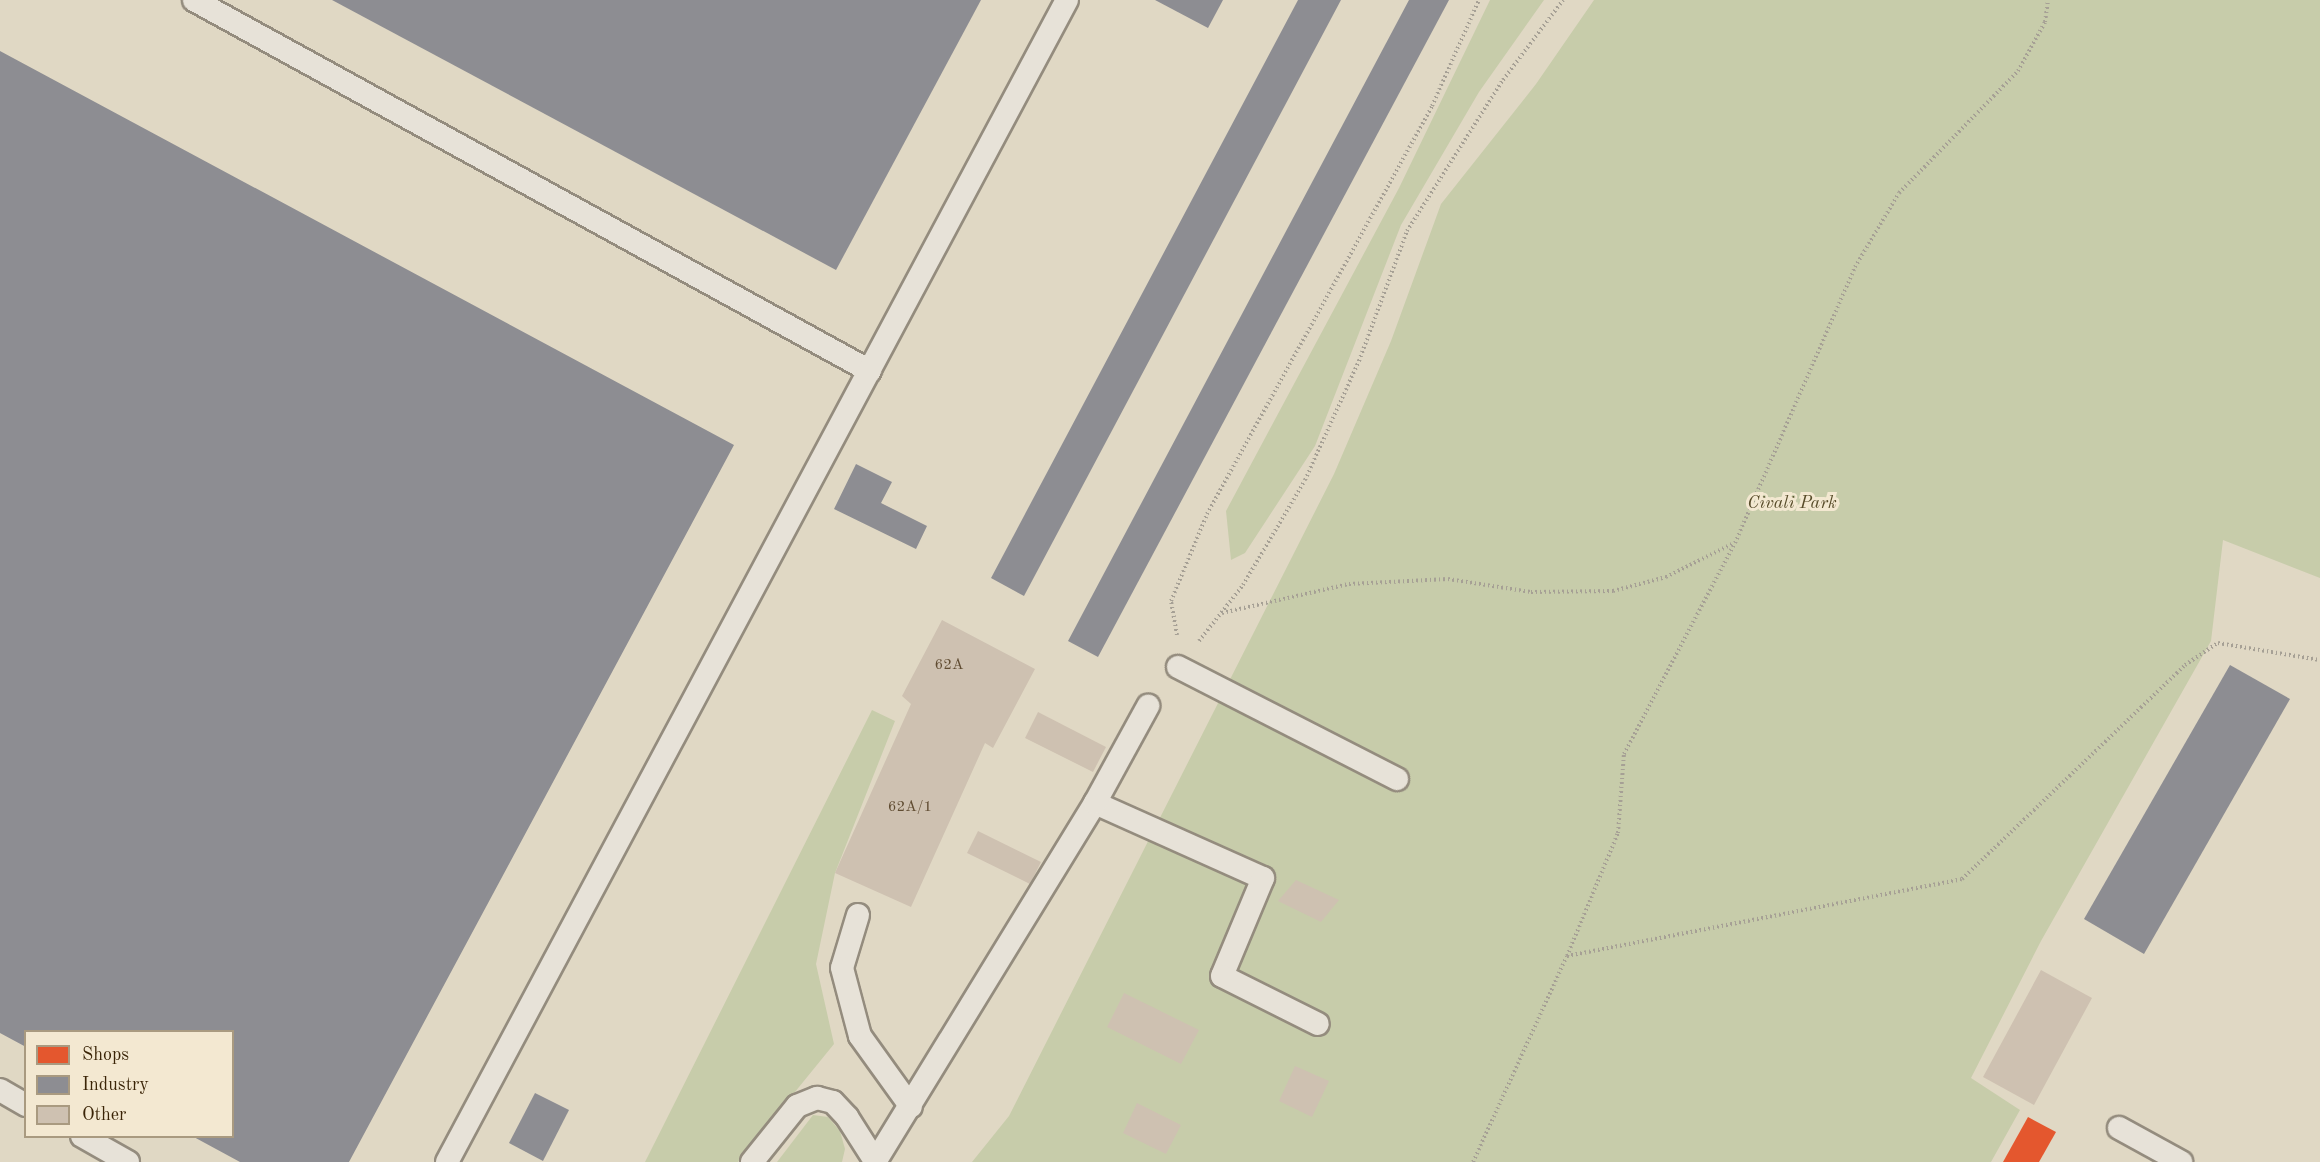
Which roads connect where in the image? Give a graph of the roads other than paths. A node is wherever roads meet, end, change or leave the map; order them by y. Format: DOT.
graph roads {
  1 [pos="194,0"];
  2 [pos="1067,0"];
  3 [pos="870,371"];
  4 [pos="1178,667"];
  5 [pos="1148,706"];
  6 [pos="1397,779"];
  7 [pos="1095,803"];
  8 [pos="858,915"];
  9 [pos="1318,1024"];
  10 [pos="0,1090"];
  11 [pos="24,1104"];
  12 [pos="911,1107"];
  13 [pos="2119,1128"];
  14 [pos="84,1138"];
  15 [pos="128,1162"];
  16 [pos="447,1162"];
  17 [pos="753,1162"];
  18 [pos="875,1162"];
  19 [pos="2181,1162"];
  1 -- 3 [label="lane"];
  2 -- 3 [label="lane"];
  3 -- 16 [label="lane"];
  4 -- 6 [label="lane"];
  5 -- 7 [label="lane"];
  7 -- 9 [label="lane"];
  7 -- 12 [label="lane"];
  8 -- 12 [label="lane"];
  10 -- 11 [label="lane"];
  12 -- 18 [label="lane"];
  13 -- 19 [label="lane"];
  14 -- 15 [label="lane"];
  17 -- 18 [label="lane"];
}
